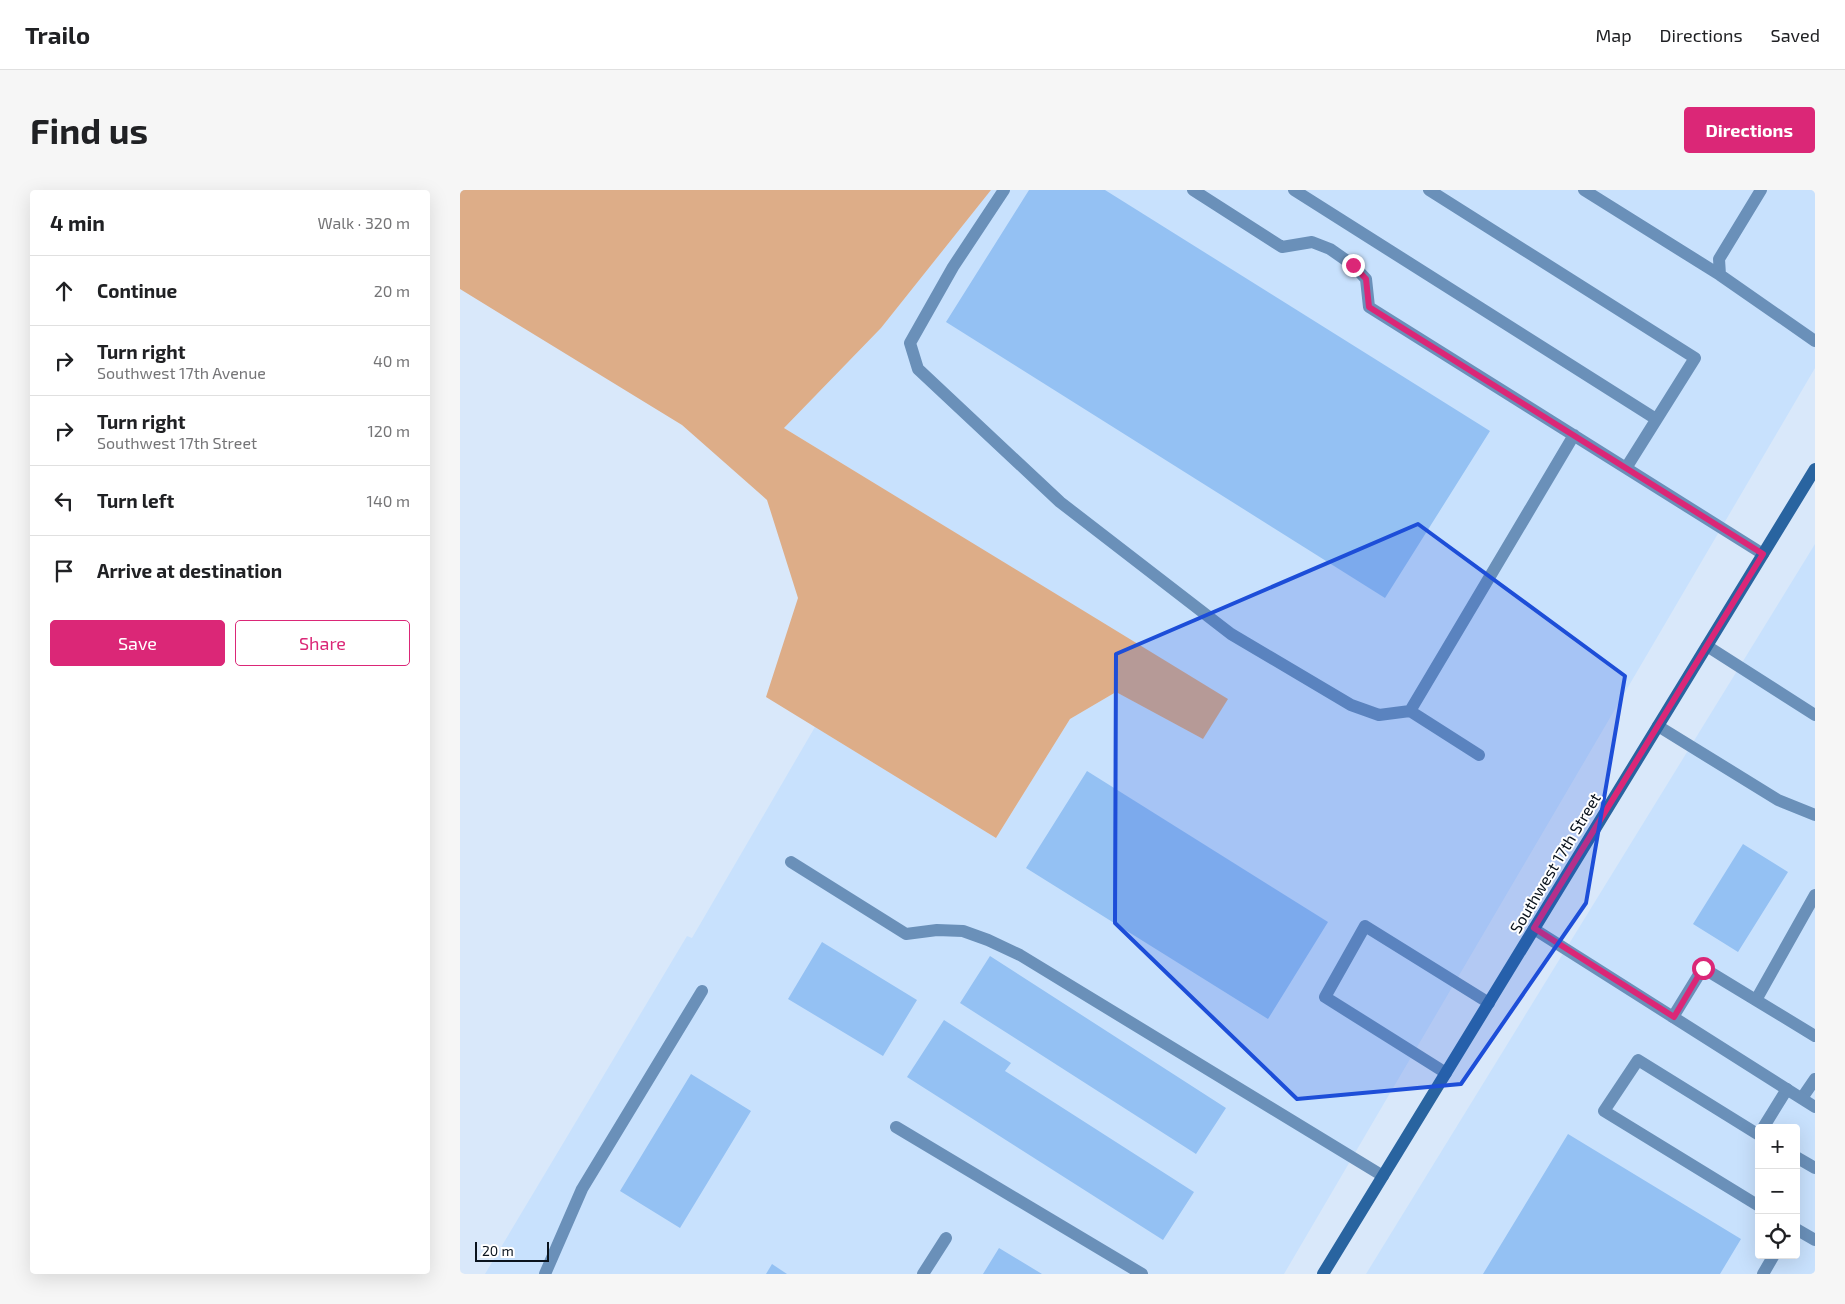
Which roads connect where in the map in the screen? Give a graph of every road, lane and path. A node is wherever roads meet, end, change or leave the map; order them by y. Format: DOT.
graph roads {
  1 [pos="1004,190"];
  2 [pos="1193,190"];
  3 [pos="1294,190"];
  4 [pos="1429,190"];
  5 [pos="1584,190"];
  6 [pos="1761,190"];
  7 [pos="1720,274"];
  8 [pos="1815,341"];
  9 [pos="1656,419"];
  10 [pos="1574,435"];
  11 [pos="1626,468"];
  12 [pos="1815,469"];
  13 [pos="1763,554"];
  14 [pos="1707,646"];
  15 [pos="1410,710"];
  16 [pos="1815,715"];
  17 [pos="1658,726"];
  18 [pos="1479,755"];
  19 [pos="1815,815"];
  20 [pos="791,862"];
  21 [pos="1815,895"];
  22 [pos="1534,928"];
  23 [pos="702,991"];
  24 [pos="1756,1000"];
  25 [pos="1489,1003"];
  26 [pos="1674,1017"];
  27 [pos="1815,1036"];
  28 [pos="1446,1073"];
  29 [pos="1815,1079"];
  30 [pos="1787,1089"];
  31 [pos="1802,1098"];
  32 [pos="1815,1106"];
  33 [pos="1765,1124"];
  34 [pos="896,1126"];
  35 [pos="1755,1132"];
  36 [pos="1800,1159"];
  37 [pos="1815,1168"];
  38 [pos="1383,1176"];
  39 [pos="1755,1204"];
  40 [pos="1800,1231"];
  41 [pos="946,1238"];
  42 [pos="1815,1240"];
  43 [pos="1772,1259"];
  44 [pos="545,1274"];
  45 [pos="923,1274"];
  46 [pos="1142,1274"];
  47 [pos="1323,1274"];
  48 [pos="1763,1274"];
  1 -- 15 [label="street"];
  2 -- 10 [label="street"];
  3 -- 9 [label="street"];
  4 -- 9 [label="street"];
  5 -- 7 [label="street"];
  6 -- 7 [label="street"];
  7 -- 8 [label="street"];
  9 -- 11 [label="street"];
  10 -- 11 [label="street"];
  10 -- 15 [label="street"];
  11 -- 13 [label="street"];
  12 -- 13 [label="main road, Southwest 17th Street"];
  13 -- 14 [label="main road, Southwest 17th Street"];
  14 -- 16 [label="street"];
  14 -- 17 [label="main road, Southwest 17th Street"];
  15 -- 18 [label="street"];
  17 -- 19 [label="street"];
  17 -- 22 [label="main road, Southwest 17th Street"];
  20 -- 38 [label="street"];
  21 -- 24 [label="street"];
  22 -- 25 [label="main road, Southwest 17th Street"];
  22 -- 26 [label="street"];
  23 -- 44 [label="street"];
  24 -- 26 [label="street"];
  24 -- 27 [label="street"];
  25 -- 28 [label="main road, Southwest 17th Street"];
  25 -- 28 [label="street"];
  26 -- 30 [label="street"];
  28 -- 38 [label="main road, Southwest 17th Street"];
  29 -- 31 [label="street"];
  30 -- 31 [label="street"];
  30 -- 33 [label="street"];
  31 -- 32 [label="street"];
  34 -- 46 [label="street"];
  35 -- 39 [label="street"];
  36 -- 37 [label="street"];
  38 -- 47 [label="main road, Southwest 17th Street"];
  40 -- 42 [label="street"];
  41 -- 45 [label="street"];
  43 -- 48 [label="street"];
}
